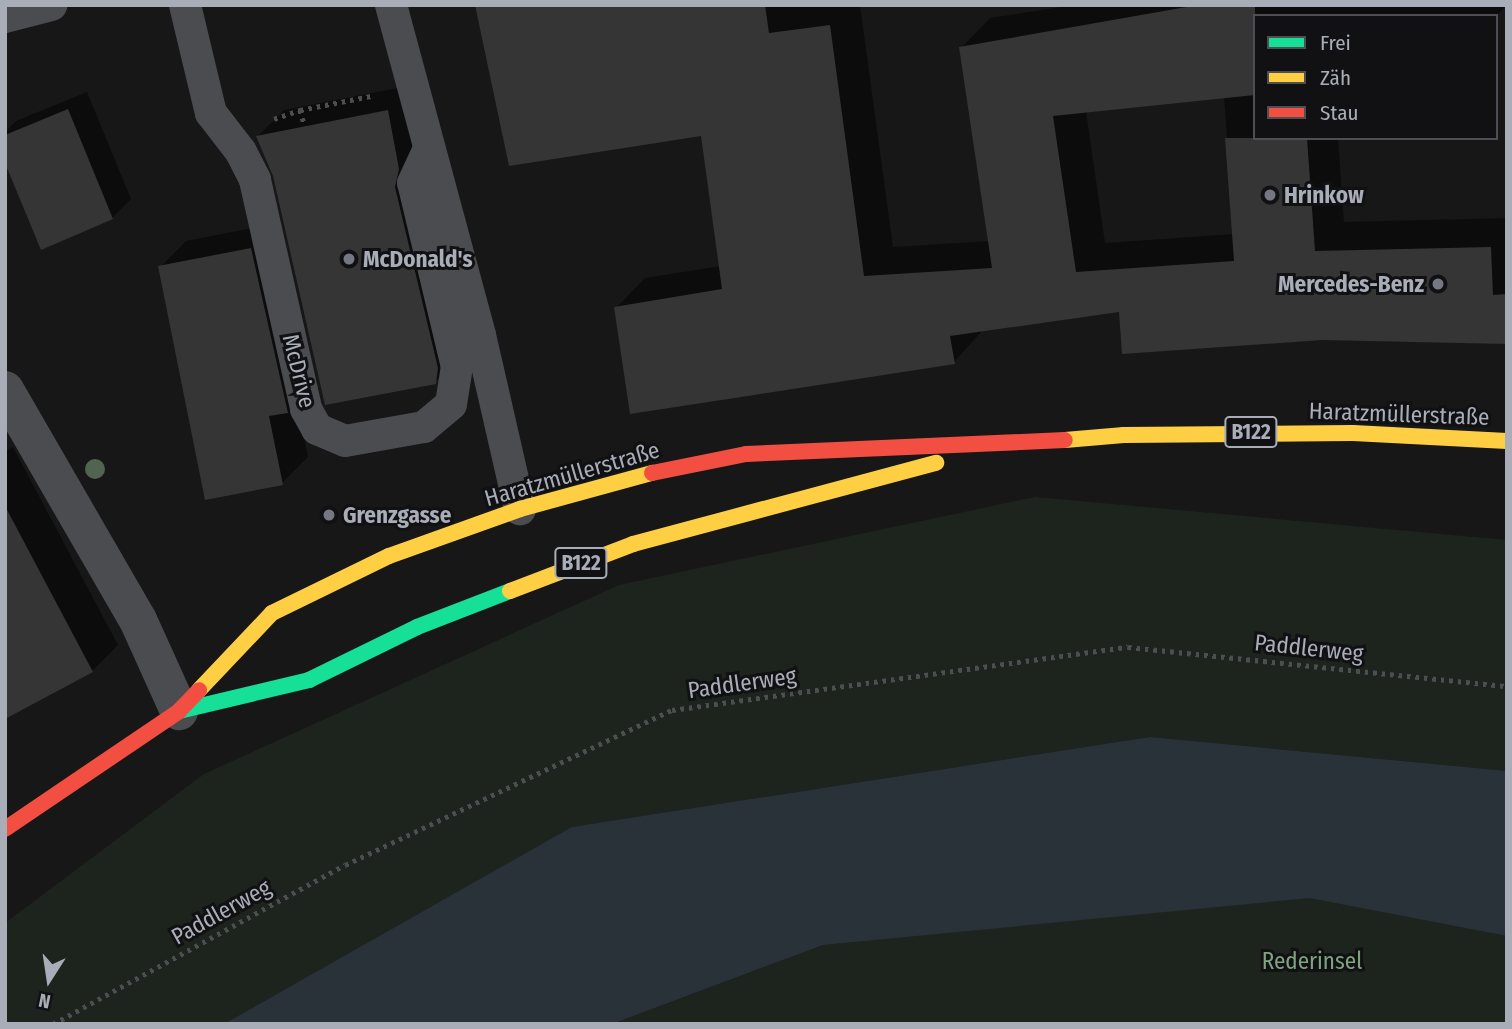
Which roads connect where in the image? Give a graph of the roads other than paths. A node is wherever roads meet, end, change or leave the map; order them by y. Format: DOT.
graph roads {
  1 [pos="51,5"];
  2 [pos="185,5"];
  3 [pos="391,5"];
  4 [pos="5,17"];
  5 [pos="429,148"];
  6 [pos="5,390"];
  7 [pos="1507,441"];
  8 [pos="995,446"];
  9 [pos="520,509"];
  10 [pos="179,711"];
  11 [pos="5,829"];
  1 -- 4 [label="lane"];
  2 -- 5 [label="lane, McDrive"];
  3 -- 5 [label="lane"];
  5 -- 9 [label="lane"];
  6 -- 10 [label="street"];
  7 -- 8 [label="main road, Haratzmüllerstraße / B122"];
  8 -- 9 [label="main road, Haratzmüllerstraße / B122"];
  8 -- 10 [label="main road, Haratzmüllerstraße / B122"];
  9 -- 10 [label="main road, Haratzmüllerstraße / B122"];
  10 -- 11 [label="main road, Haratzmüllerstraße / B122"];
}
